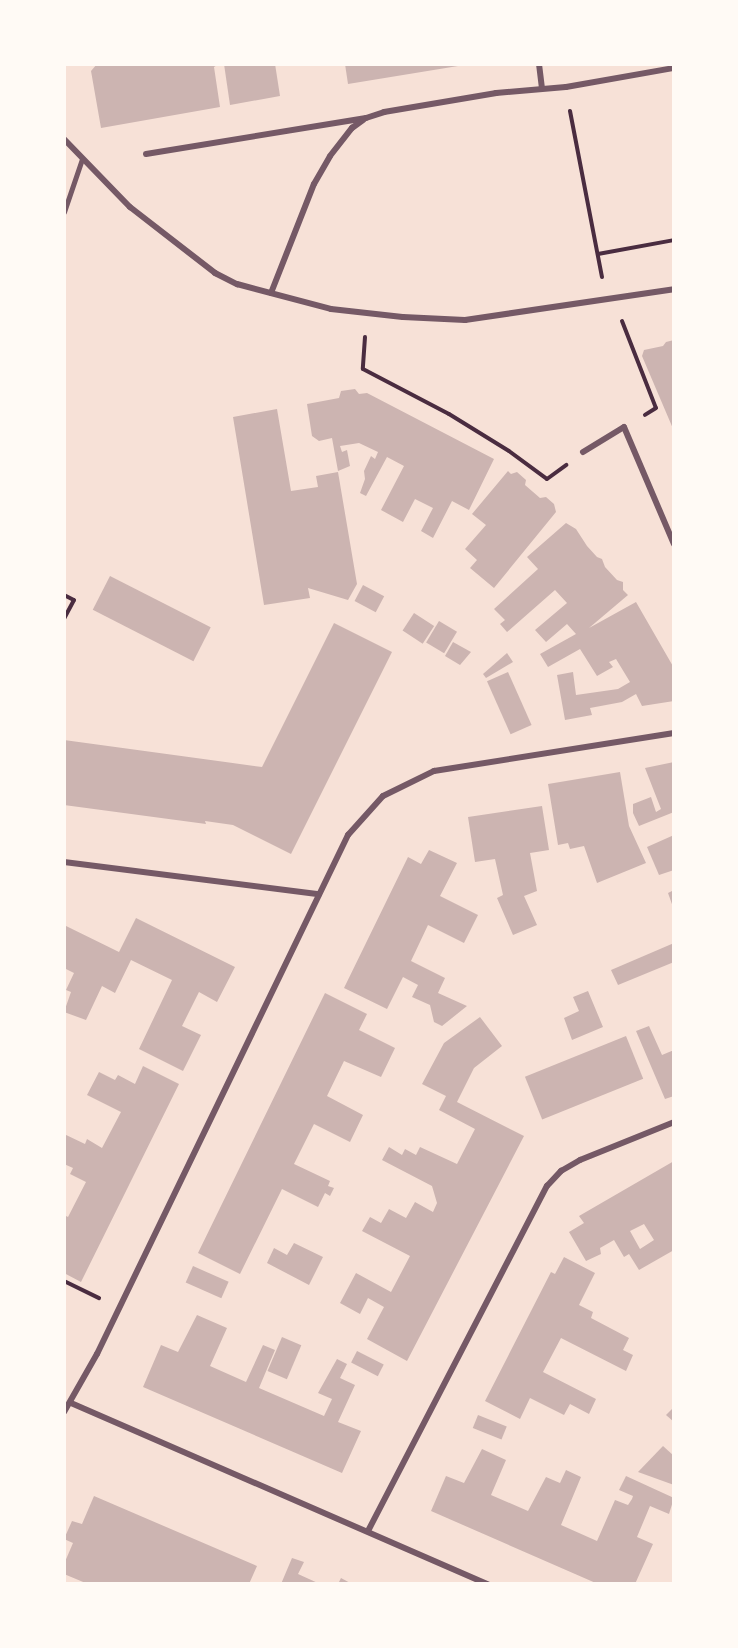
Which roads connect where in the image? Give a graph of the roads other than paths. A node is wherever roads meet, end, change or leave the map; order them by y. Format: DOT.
graph roads {
  1 [pos="539,64"];
  2 [pos="674,68"];
  3 [pos="542,88"];
  4 [pos="366,118"];
  5 [pos="64,139"];
  6 [pos="146,154"];
  7 [pos="82,159"];
  8 [pos="64,212"];
  9 [pos="674,289"];
  10 [pos="271,293"];
  11 [pos="584,452"];
  12 [pos="674,544"];
  13 [pos="674,733"];
  14 [pos="64,862"];
  15 [pos="319,894"];
  16 [pos="674,1122"];
  17 [pos="71,1403"];
  18 [pos="64,1412"];
  19 [pos="368,1532"];
  20 [pos="488,1584"];
  1 -- 3 [label="street"];
  2 -- 3 [label="street"];
  3 -- 4 [label="street"];
  4 -- 6 [label="street"];
  4 -- 10 [label="street"];
  5 -- 7 [label="street"];
  7 -- 8 [label="lane"];
  7 -- 10 [label="street"];
  9 -- 10 [label="street"];
  11 -- 12 [label="street"];
  13 -- 15 [label="street"];
  14 -- 15 [label="street"];
  15 -- 17 [label="street"];
  16 -- 19 [label="street"];
  17 -- 18 [label="street"];
  17 -- 19 [label="street"];
  19 -- 20 [label="street"];
}
